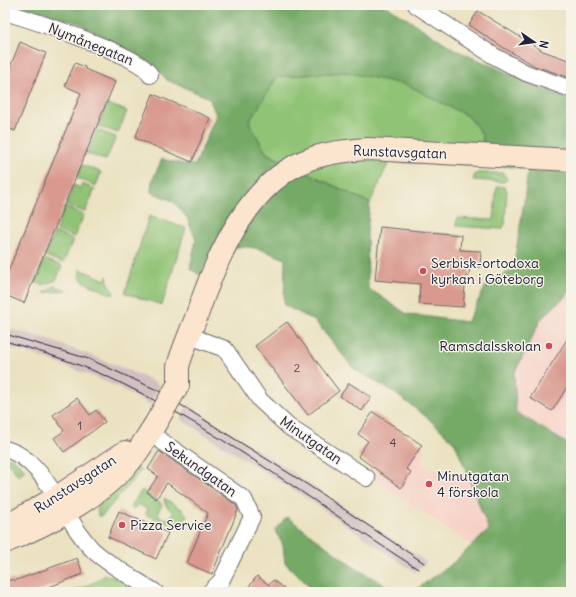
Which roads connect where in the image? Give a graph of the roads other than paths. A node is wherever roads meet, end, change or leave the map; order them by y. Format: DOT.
graph roads {
  1 [pos="416,5"];
  2 [pos="5,12"];
  3 [pos="150,75"];
  4 [pos="571,89"];
  5 [pos="571,160"];
  6 [pos="198,339"];
  7 [pos="150,433"];
  8 [pos="5,449"];
  9 [pos="367,478"];
  10 [pos="61,505"];
  11 [pos="5,527"];
  12 [pos="5,542"];
  13 [pos="155,592"];
  14 [pos="210,592"];
  1 -- 4 [label="street"];
  2 -- 3 [label="street, Nymånegatan"];
  5 -- 6 [label="street, Runstavsgatan"];
  6 -- 7 [label="street, Runstavsgatan, bridge"];
  6 -- 9 [label="street, Minutgatan"];
  7 -- 10 [label="street, Runstavsgatan"];
  7 -- 14 [label="street, Sekundgatan"];
  8 -- 10 [label="street"];
  10 -- 11 [label="street, Runstavsgatan"];
  10 -- 12 [label="street, Runstavsgatan"];
  10 -- 13 [label="street"];
}
